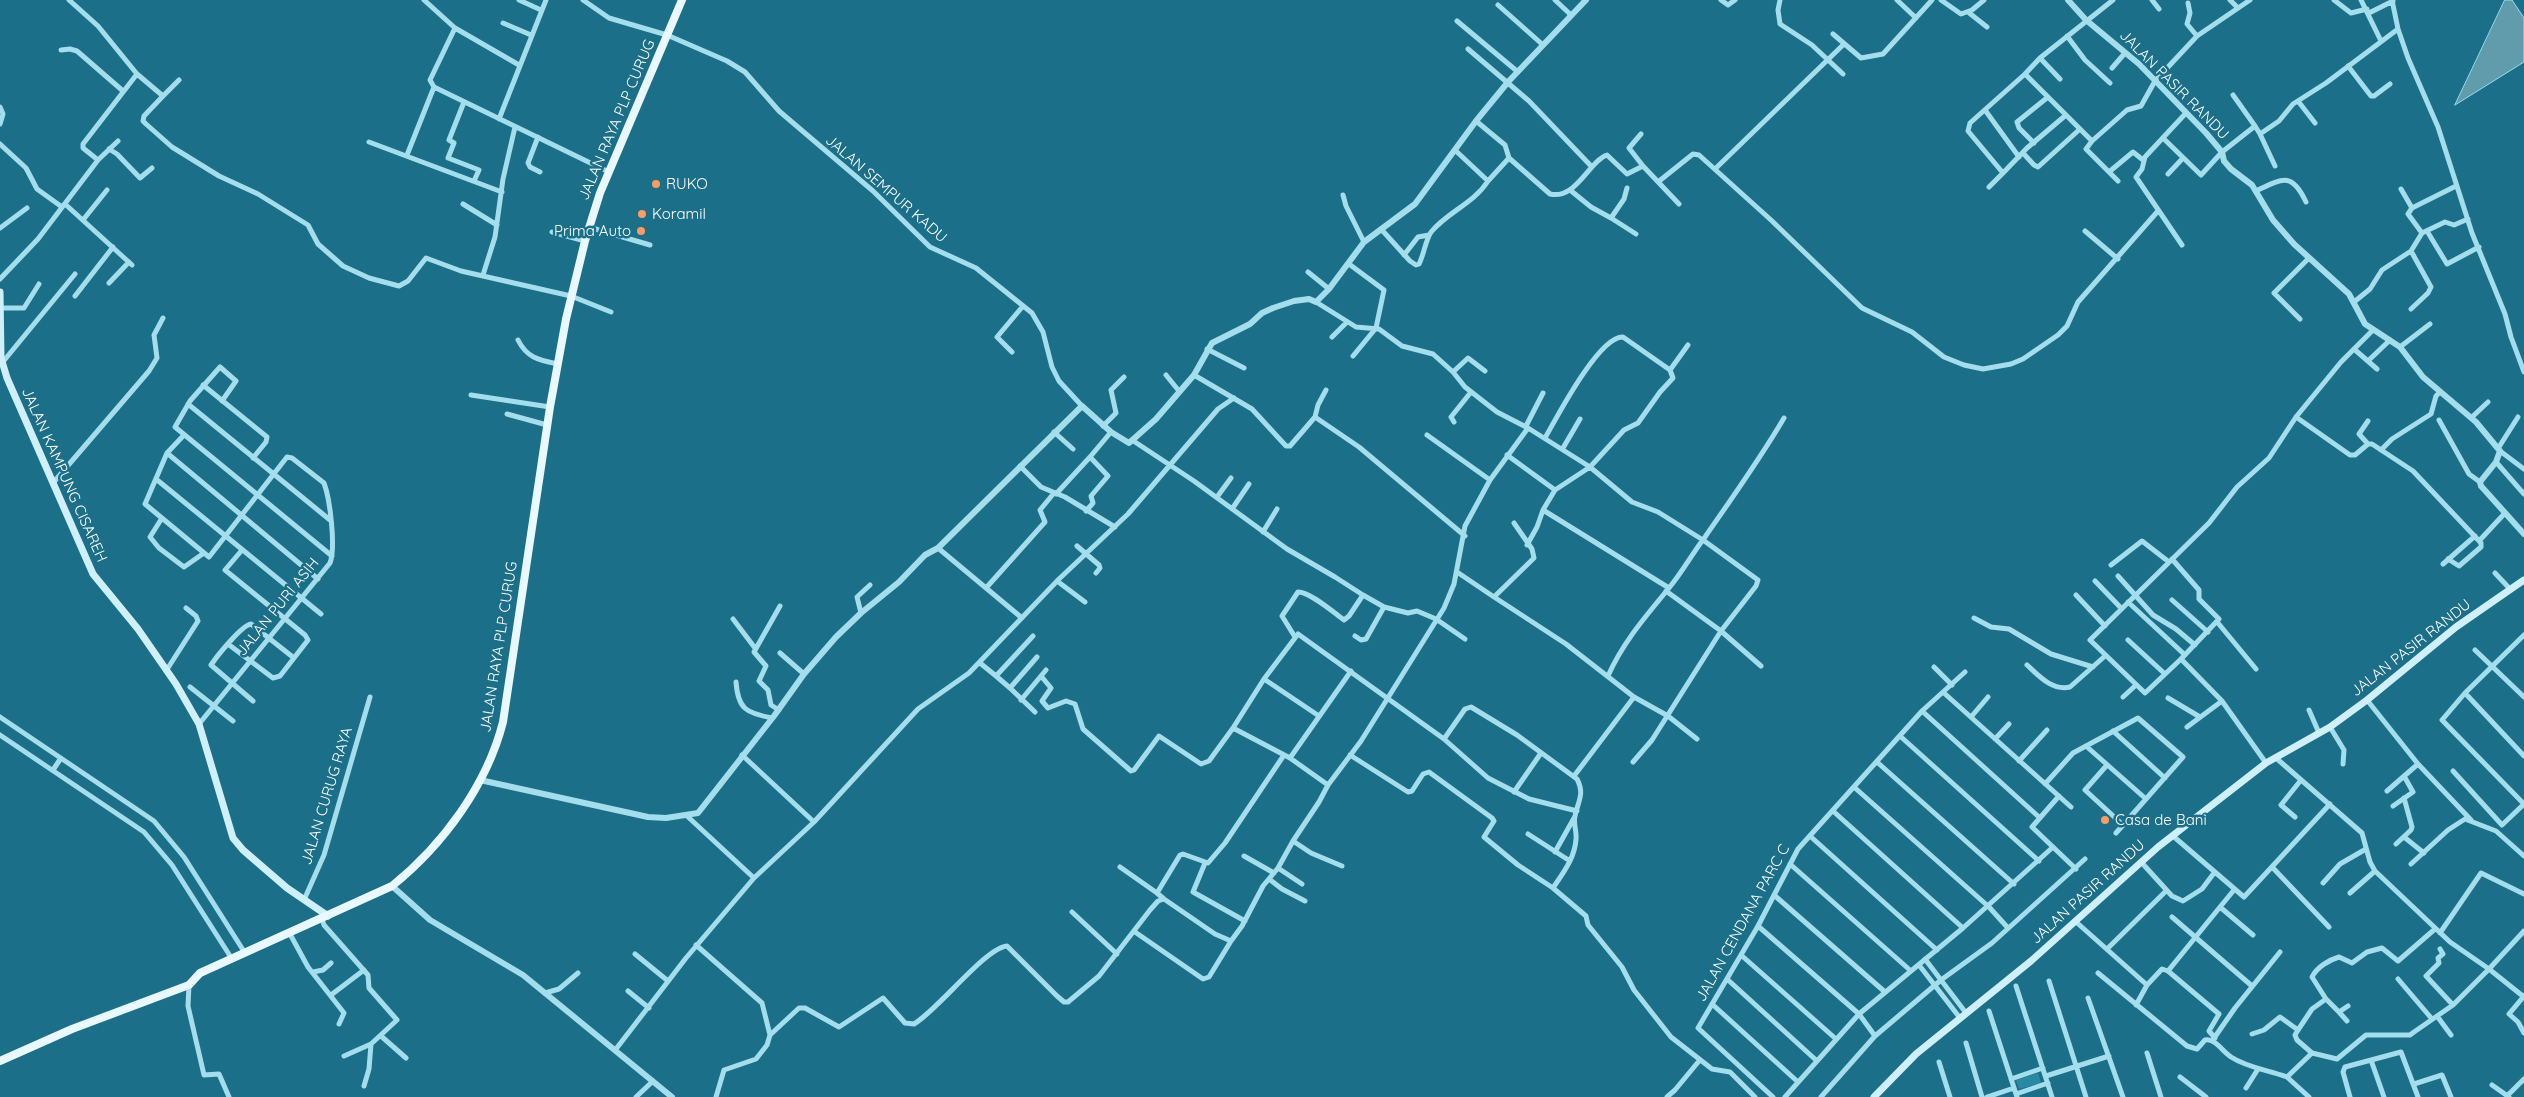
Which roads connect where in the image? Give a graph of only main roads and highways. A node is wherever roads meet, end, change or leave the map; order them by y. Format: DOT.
graph roads {
  1 [pos="682,0"];
  2 [pos="0,292"];
  3 [pos="1,308"];
  4 [pos="2524,580"];
  5 [pos="325,917"];
  6 [pos="0,1061"];
  7 [pos="1874,1097"];
  1 -- 5 [label="main road, JALAN RAYA PLP CURUG"];
  2 -- 3 [label="main road, JALAN KAMPUNG CISAREH"];
  3 -- 5 [label="main road, JALAN KAMPUNG CISAREH"];
  4 -- 7 [label="main road, JALAN PASIR RANDU"];
  5 -- 6 [label="main road, JALAN RAYA PLP CURUG"];
}
